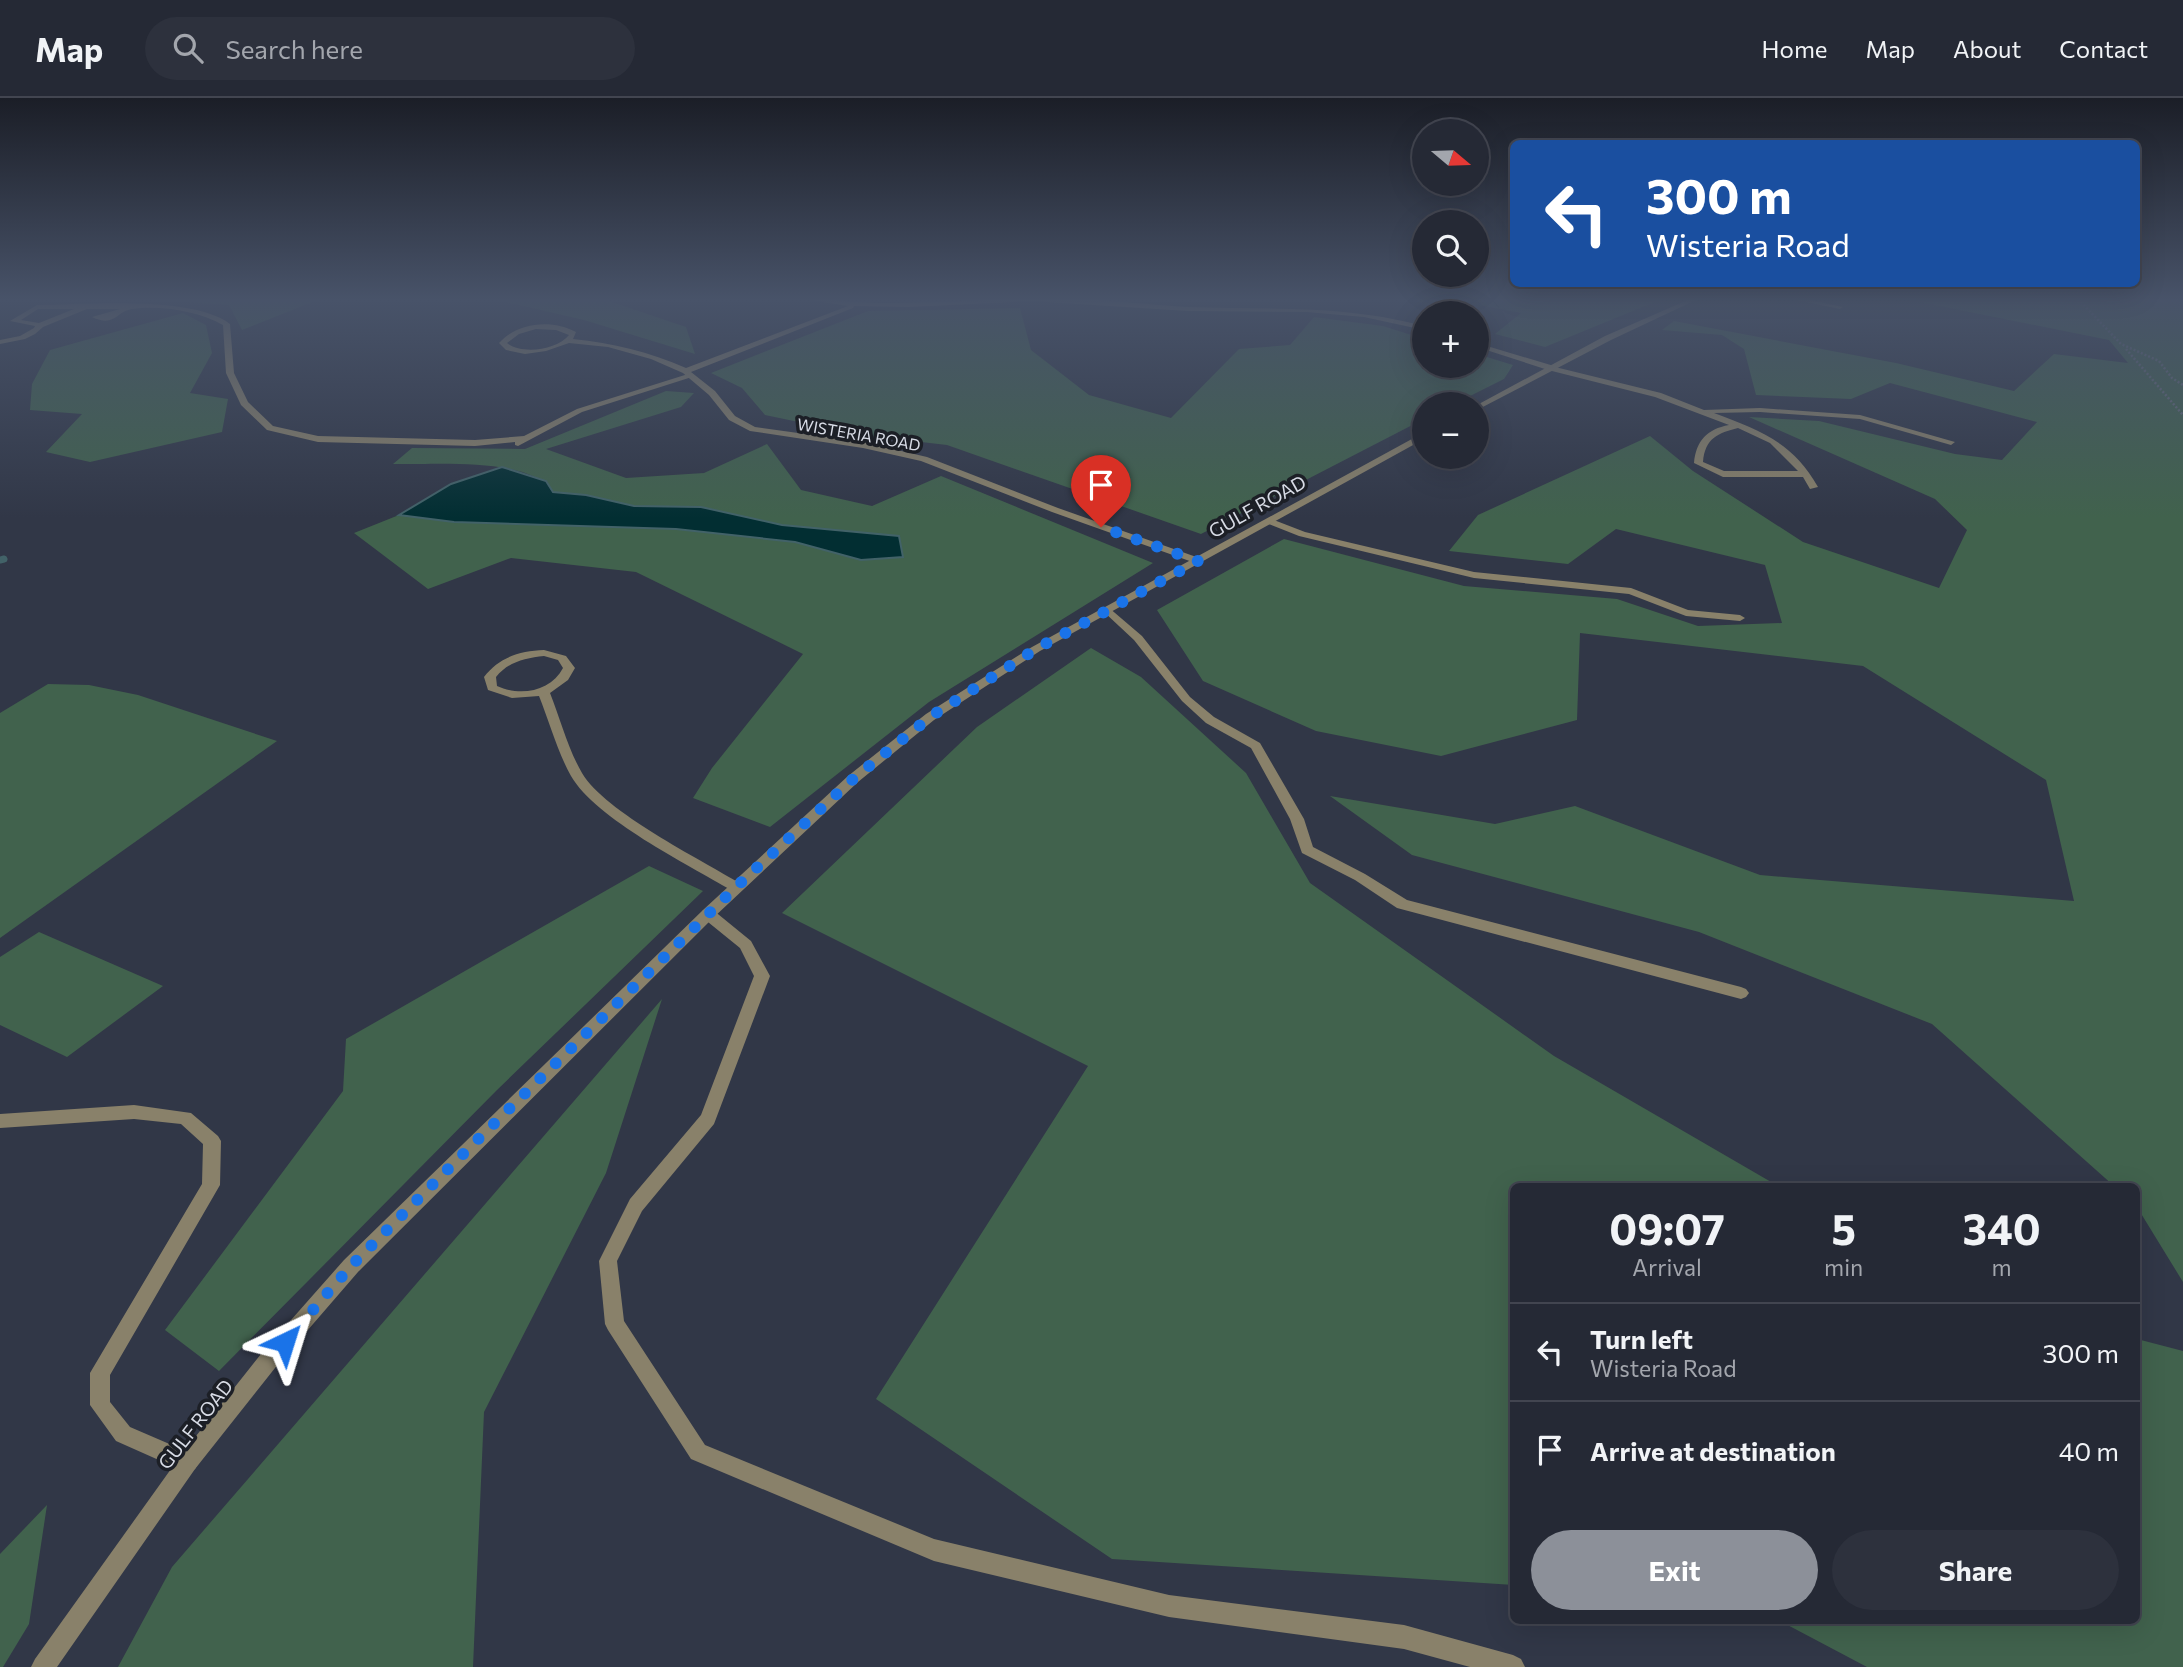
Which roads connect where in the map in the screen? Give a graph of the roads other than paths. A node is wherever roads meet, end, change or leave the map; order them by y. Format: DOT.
graph roads {
  1 [pos="230,372"];
  2 [pos="1544,372"];
  3 [pos="1568,372"];
  4 [pos="688,373"];
  5 [pos="1489,402"];
  6 [pos="1699,411"];
  7 [pos="1713,416"];
  8 [pos="1744,427"];
  9 [pos="1717,429"];
  10 [pos="1951,442"];
  11 [pos="1412,443"];
  12 [pos="1806,474"];
  13 [pos="1813,487"];
  14 [pos="1269,521"];
  15 [pos="1198,561"];
  16 [pos="1108,610"];
  17 [pos="1740,618"];
  18 [pos="543,691"];
  19 [pos="736,887"];
  20 [pos="708,914"];
  21 [pos="1741,993"];
  22 [pos="0,1121"];
  23 [pos="188,1462"];
  24 [pos="43,1667"];
  25 [pos="1513,1667"];
  1 -- 4 [label="street"];
  2 -- 5 [label="street"];
  3 -- 6 [label="street"];
  4 -- 15 [label="street, WISTERIA ROAD"];
  6 -- 7 [label="street"];
  6 -- 10 [label="street"];
  7 -- 8 [label="street"];
  7 -- 9 [label="street"];
  8 -- 9 [label="street"];
  8 -- 12 [label="street"];
  9 -- 12 [label="street"];
  11 -- 14 [label="street, GULF ROAD"];
  12 -- 13 [label="street"];
  14 -- 15 [label="street, GULF ROAD"];
  14 -- 17 [label="street"];
  15 -- 16 [label="street, GULF ROAD"];
  16 -- 19 [label="street, GULF ROAD"];
  16 -- 21 [label="street"];
  18 -- 18 [label="street"];
  18 -- 19 [label="street"];
  19 -- 20 [label="street, GULF ROAD"];
  20 -- 23 [label="street, GULF ROAD"];
  20 -- 25 [label="street"];
  22 -- 23 [label="street"];
  23 -- 24 [label="street, GULF ROAD"];
}
